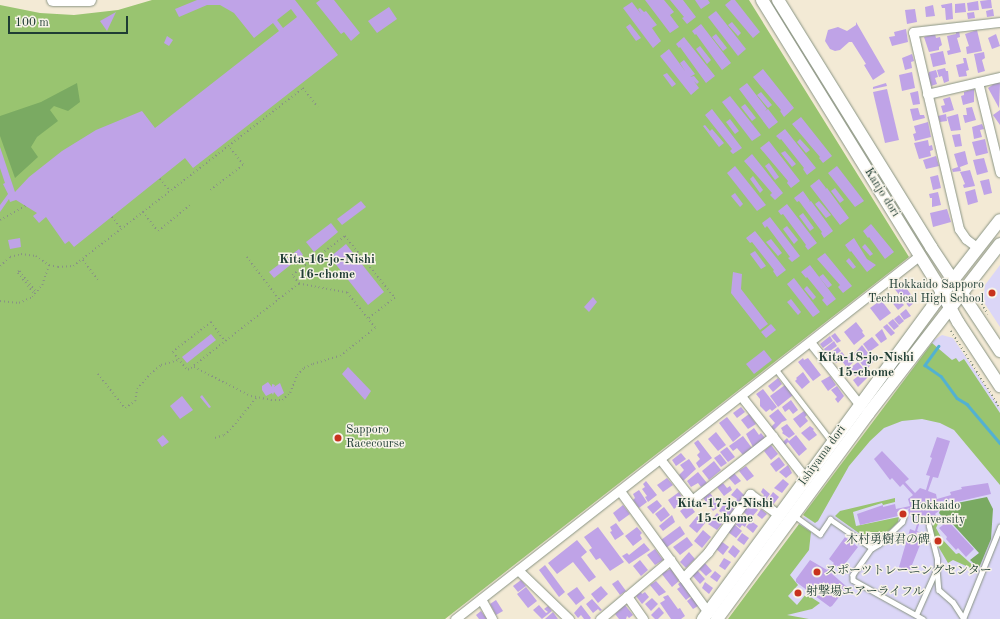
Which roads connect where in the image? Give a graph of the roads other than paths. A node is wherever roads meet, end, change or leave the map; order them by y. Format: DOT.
graph roads {
  1 [pos="53,0"];
  2 [pos="90,0"];
  3 [pos="762,0"];
  4 [pos="778,0"];
  5 [pos="1000,22"];
  6 [pos="1000,76"];
  7 [pos="978,82"];
  8 [pos="927,94"];
  9 [pos="996,139"];
  10 [pos="1000,172"];
  11 [pos="1000,220"];
  12 [pos="1000,244"];
  13 [pos="978,248"];
  14 [pos="920,256"];
  15 [pos="953,280"];
  16 [pos="962,293"];
  17 [pos="943,294"];
  18 [pos="950,307"];
  19 [pos="810,342"];
  20 [pos="1000,351"];
  21 [pos="776,369"];
  22 [pos="1000,386"];
  23 [pos="741,396"];
  24 [pos="860,405"];
  25 [pos="773,436"];
  26 [pos="833,442"];
  27 [pos="660,459"];
  28 [pos="806,479"];
  29 [pos="620,491"];
  30 [pos="794,515"];
  31 [pos="779,516"];
  32 [pos="904,516"];
  33 [pos="929,526"];
  34 [pos="1000,527"];
  35 [pos="872,548"];
  36 [pos="670,560"];
  37 [pos="937,568"];
  38 [pos="518,570"];
  39 [pos="683,578"];
  40 [pos="627,596"];
  41 [pos="481,599"];
  42 [pos="916,615"];
  43 [pos="709,617"];
  44 [pos="455,619"];
  45 [pos="492,619"];
  46 [pos="569,619"];
  47 [pos="600,619"];
  48 [pos="643,619"];
  49 [pos="923,619"];
  50 [pos="963,619"];
  1 -- 2 [label="main road"];
  3 -- 14 [label="main road, Kanjo dori"];
  4 -- 15 [label="main road, Kanjo dori"];
  5 -- 8 [label="street"];
  6 -- 7 [label="street"];
  7 -- 8 [label="street"];
  7 -- 9 [label="street"];
  8 -- 13 [label="street"];
  9 -- 10 [label="street"];
  11 -- 13 [label="main road, Ishiyama dori"];
  12 -- 16 [label="main road, Ishiyama dori"];
  13 -- 15 [label="main road, Ishiyama dori"];
  14 -- 17 [label="main road, Kanjo dori"];
  14 -- 19 [label="street"];
  15 -- 16 [label="main road, Kanjo dori"];
  15 -- 17 [label="main road, Ishiyama dori"];
  16 -- 18 [label="main road, Ishiyama dori"];
  16 -- 20 [label="main road, Kanjo dori"];
  17 -- 18 [label="main road, Kanjo dori"];
  17 -- 24 [label="main road, Ishiyama dori"];
  18 -- 22 [label="main road, Kanjo dori"];
  18 -- 30 [label="main road, Ishiyama dori"];
  19 -- 21 [label="street"];
  19 -- 24 [label="street"];
  21 -- 23 [label="street"];
  21 -- 26 [label="lane"];
  23 -- 25 [label="street"];
  23 -- 27 [label="street"];
  24 -- 26 [label="main road, Ishiyama dori"];
  25 -- 27 [label="street"];
  25 -- 28 [label="street"];
  26 -- 28 [label="main road, Ishiyama dori"];
  27 -- 29 [label="street"];
  28 -- 31 [label="main road, Ishiyama dori"];
  29 -- 36 [label="street"];
  29 -- 38 [label="street"];
  30 -- 35 [label="lane"];
  30 -- 43 [label="main road, Ishiyama dori"];
  31 -- 39 [label="street"];
  31 -- 43 [label="main road, Ishiyama dori"];
  32 -- 35 [label="lane"];
  33 -- 37 [label="lane"];
  34 -- 50 [label="lane"];
  35 -- 42 [label="lane"];
  36 -- 39 [label="street"];
  36 -- 40 [label="street"];
  37 -- 42 [label="lane"];
  37 -- 50 [label="lane"];
  38 -- 41 [label="street"];
  38 -- 46 [label="street"];
  39 -- 43 [label="street"];
  40 -- 47 [label="street"];
  40 -- 48 [label="street"];
  41 -- 44 [label="street"];
  41 -- 45 [label="street"];
  42 -- 49 [label="lane"];
}
